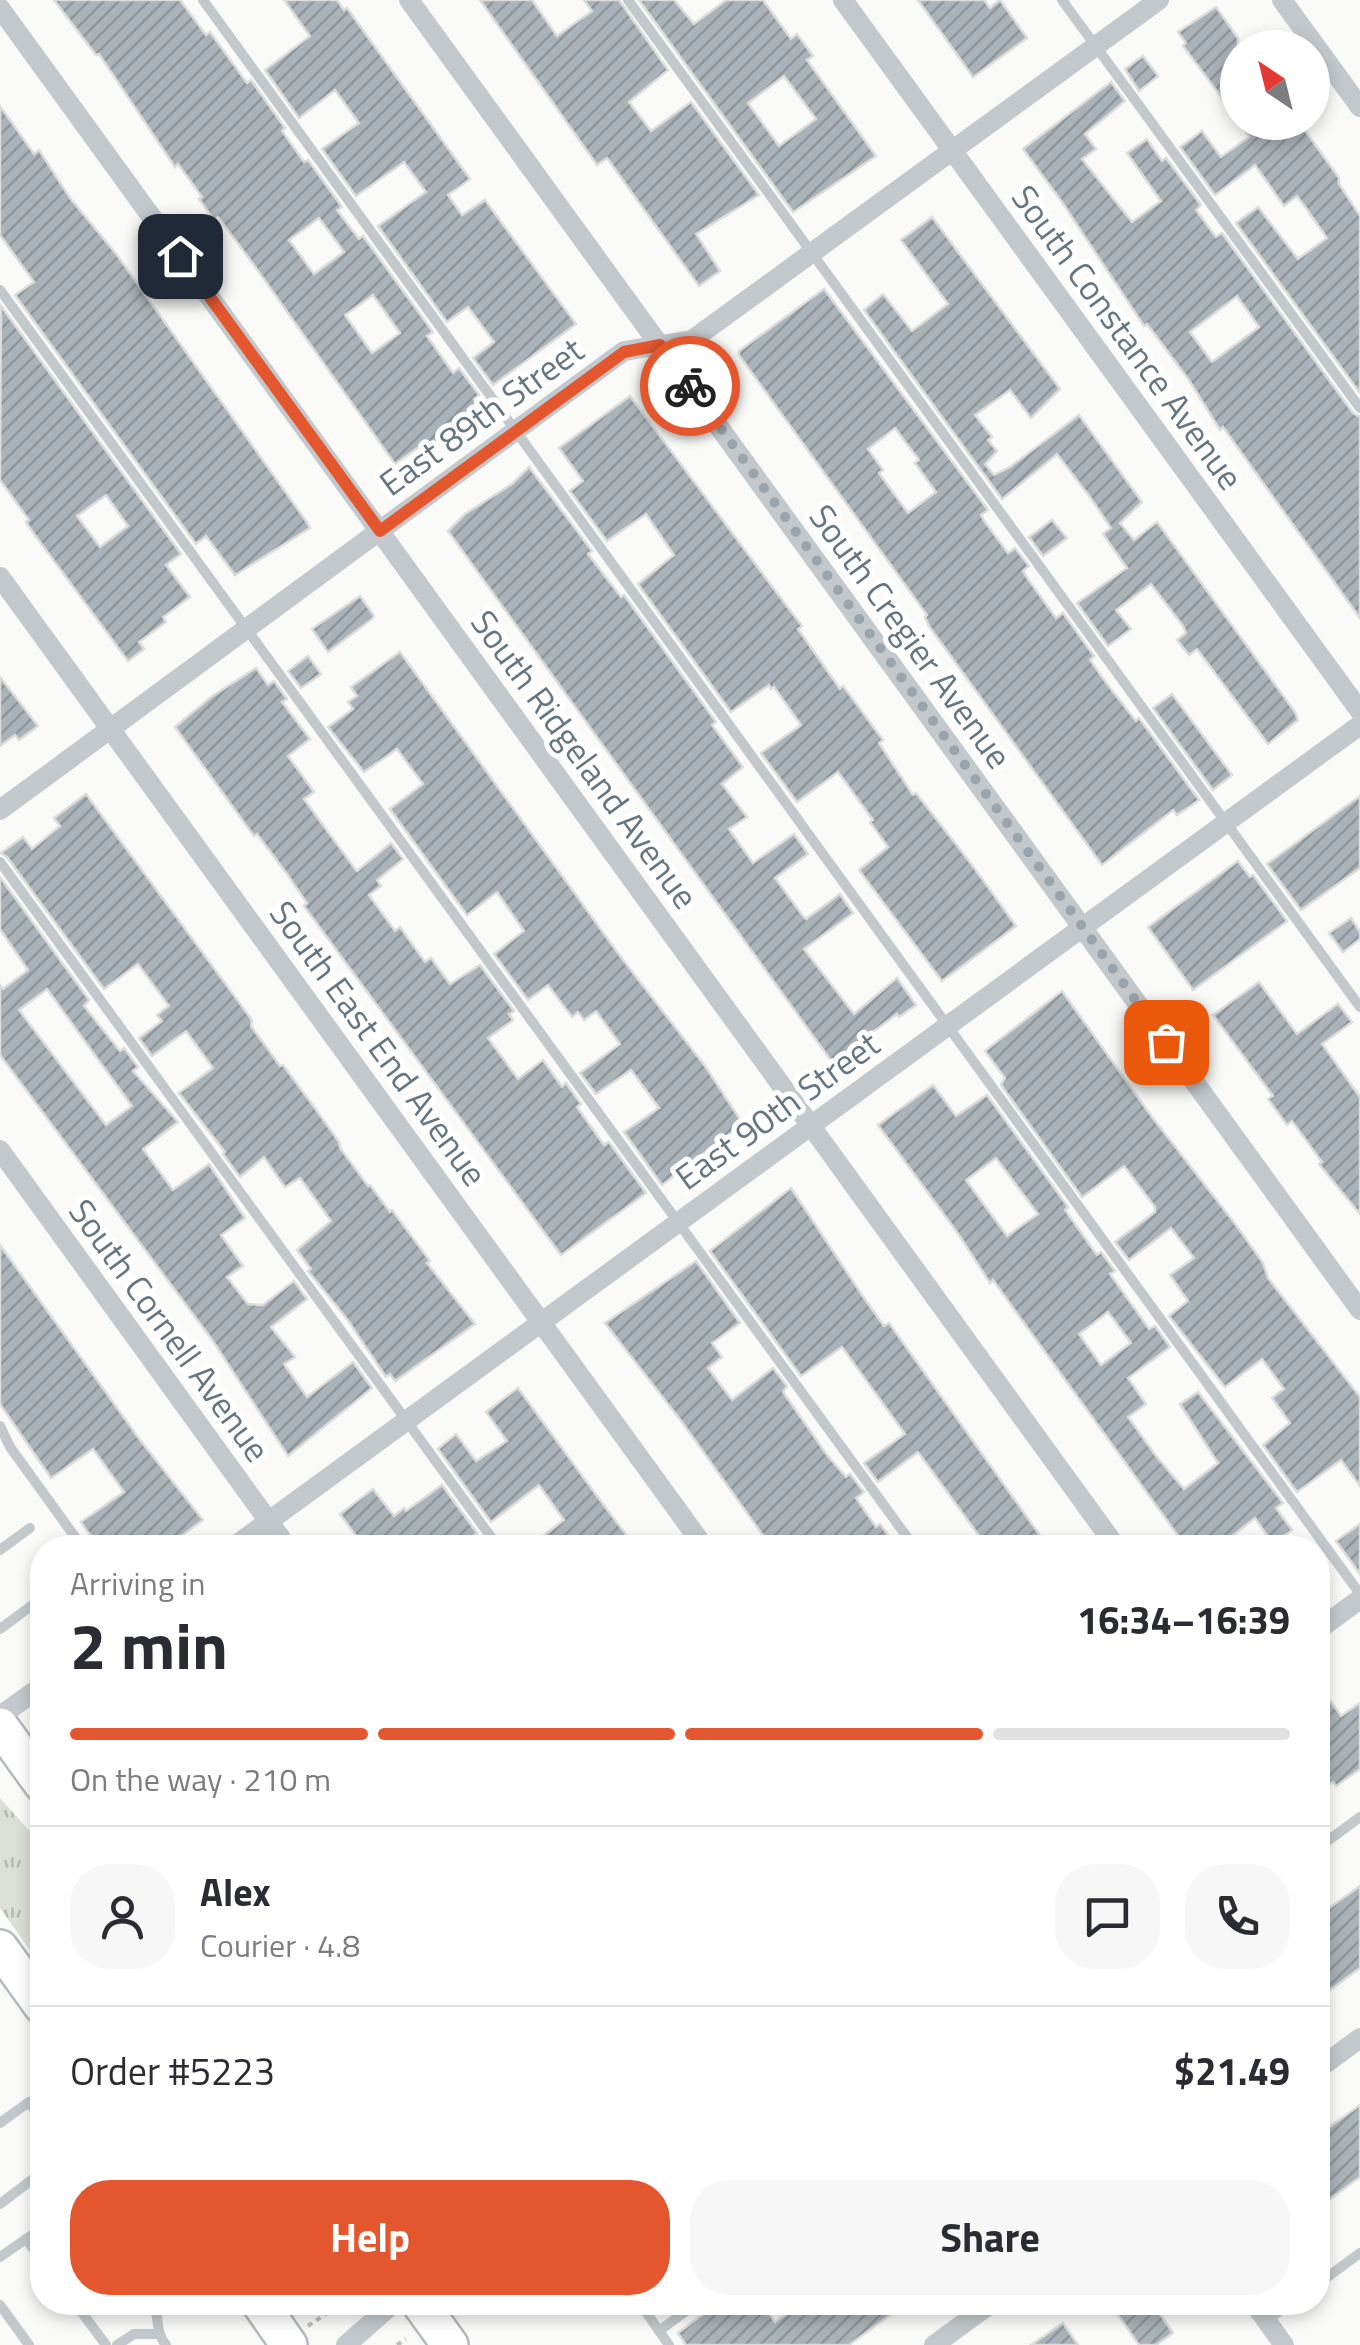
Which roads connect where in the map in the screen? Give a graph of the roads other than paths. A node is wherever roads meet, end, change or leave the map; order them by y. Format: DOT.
graph roads {
  1 [pos="203,0"];
  2 [pos="409,0"];
  3 [pos="628,0"];
  4 [pos="842,0"];
  5 [pos="1062,0"];
  6 [pos="1159,0"];
  7 [pos="1282,0"];
  8 [pos="0,8"];
  9 [pos="1096,46"];
  10 [pos="1360,108"];
  11 [pos="951,150"];
  12 [pos="812,253"];
  13 [pos="0,290"];
  14 [pos="660,345"];
  15 [pos="1360,408"];
  16 [pos="516,431"];
  17 [pos="380,531"];
  18 [pos="0,576"];
  19 [pos="246,630"];
  20 [pos="1360,711"];
  21 [pos="1360,725"];
  22 [pos="110,728"];
  23 [pos="0,810"];
  24 [pos="1226,823"];
  25 [pos="0,862"];
  26 [pos="1082,928"];
  27 [pos="1360,1007"];
  28 [pos="948,1026"];
  29 [pos="810,1125"];
  30 [pos="0,1150"];
  31 [pos="678,1222"];
  32 [pos="1360,1310"];
  33 [pos="541,1322"];
  34 [pos="406,1420"];
  35 [pos="0,1426"];
  36 [pos="268,1520"];
  37 [pos="30,1528"];
  38 [pos="74,1535"];
  39 [pos="249,1535"];
  40 [pos="279,1535"];
  41 [pos="490,1535"];
  42 [pos="696,1535"];
  43 [pos="906,1535"];
  44 [pos="1108,1535"];
  45 [pos="1315,1535"];
  46 [pos="0,1550"];
  47 [pos="1330,1555"];
  48 [pos="1360,1597"];
  49 [pos="30,1607"];
  50 [pos="1330,1621"];
  51 [pos="0,1629"];
  52 [pos="30,1695"];
  53 [pos="0,1716"];
  54 [pos="0,1726"];
  55 [pos="30,1767"];
  56 [pos="1360,1817"];
  57 [pos="1330,1839"];
  58 [pos="0,1948"];
  59 [pos="30,1989"];
  60 [pos="1360,2038"];
  61 [pos="1330,2059"];
  62 [pos="30,2103"];
  63 [pos="0,2123"];
  64 [pos="30,2181"];
  65 [pos="0,2204"];
  66 [pos="30,2236"];
  67 [pos="26,2239"];
  68 [pos="30,2244"];
  69 [pos="1360,2253"];
  70 [pos="0,2257"];
  71 [pos="1330,2275"];
  72 [pos="0,2304"];
  73 [pos="84,2315"];
  74 [pos="158,2315"];
  75 [pos="273,2315"];
  76 [pos="381,2315"];
  77 [pos="428,2315"];
  78 [pos="648,2315"];
  79 [pos="681,2315"];
  80 [pos="975,2315"];
  81 [pos="1262,2315"];
  82 [pos="1273,2315"];
  83 [pos="1266,2320"];
  84 [pos="659,2331"];
  85 [pos="158,2334"];
  86 [pos="298,2336"];
  87 [pos="29,2345"];
  88 [pos="106,2345"];
  89 [pos="117,2345"];
  90 [pos="166,2345"];
  91 [pos="346,2345"];
  92 [pos="450,2345"];
  93 [pos="670,2345"];
  94 [pos="934,2345"];
  95 [pos="1284,2345"];
  1 -- 16 [label="lane"];
  2 -- 14 [label="street, South Cregier Avenue"];
  3 -- 12 [label="lane"];
  4 -- 11 [label="street, South Constance Avenue"];
  5 -- 9 [label="lane"];
  6 -- 9 [label="street, East 89th Street"];
  7 -- 10 [label="street"];
  8 -- 17 [label="street, South Ridgeland Avenue"];
  9 -- 11 [label="street, East 89th Street"];
  9 -- 15 [label="lane"];
  11 -- 12 [label="street, East 89th Street"];
  11 -- 20 [label="street, South Constance Avenue"];
  12 -- 14 [label="street, East 89th Street"];
  12 -- 24 [label="lane"];
  13 -- 19 [label="lane"];
  14 -- 16 [label="street, East 89th Street"];
  14 -- 26 [label="street, South Cregier Avenue"];
  16 -- 17 [label="street, East 89th Street"];
  16 -- 28 [label="lane"];
  17 -- 19 [label="street, East 89th Street"];
  17 -- 29 [label="street, South Ridgeland Avenue"];
  18 -- 22 [label="street, South East End Avenue"];
  19 -- 22 [label="street, East 89th Street"];
  19 -- 31 [label="lane"];
  21 -- 24 [label="street, East 90th Street"];
  22 -- 23 [label="street, East 89th Street"];
  22 -- 33 [label="street, South East End Avenue"];
  24 -- 26 [label="street, East 90th Street"];
  24 -- 27 [label="lane"];
  25 -- 34 [label="lane"];
  26 -- 28 [label="street, East 90th Street"];
  26 -- 32 [label="street, South Cregier Avenue"];
  28 -- 29 [label="street, East 90th Street"];
  28 -- 45 [label="lane"];
  29 -- 31 [label="street, East 90th Street"];
  29 -- 44 [label="street, South Ridgeland Avenue"];
  30 -- 36 [label="street, South Cornell Avenue"];
  31 -- 33 [label="street, East 90th Street"];
  31 -- 43 [label="lane"];
  33 -- 34 [label="street, East 90th Street"];
  33 -- 42 [label="street, South East End Avenue"];
  34 -- 36 [label="street, East 90th Street"];
  34 -- 41 [label="lane"];
  35 -- 38 [label="lane"];
  36 -- 39 [label="street, East 90th Street"];
  36 -- 40 [label="street, South Cornell Avenue"];
  37 -- 46 [label="lane"];
  47 -- 48 [label="lane"];
  48 -- 50 [label="street"];
  49 -- 51 [label="lane"];
  52 -- 53 [label="street"];
  54 -- 55 [label="highway"];
  56 -- 57 [label="lane"];
  58 -- 59 [label="highway"];
  60 -- 61 [label="street"];
  62 -- 63 [label="lane"];
  64 -- 65 [label="lane"];
  66 -- 67 [label="lane"];
  67 -- 68 [label="lane"];
  67 -- 70 [label="lane"];
  69 -- 71 [label="lane"];
  72 -- 87 [label="lane"];
  73 -- 88 [label="lane"];
  74 -- 85 [label="lane"];
  75 -- 86 [label="highway"];
  76 -- 91 [label="street"];
  77 -- 92 [label="highway"];
  78 -- 84 [label="lane"];
  79 -- 84 [label="lane"];
  80 -- 94 [label="street"];
  81 -- 83 [label="street"];
  82 -- 83 [label="lane"];
  83 -- 95 [label="street"];
  84 -- 93 [label="lane"];
  85 -- 89 [label="lane"];
  85 -- 90 [label="lane"];
}
